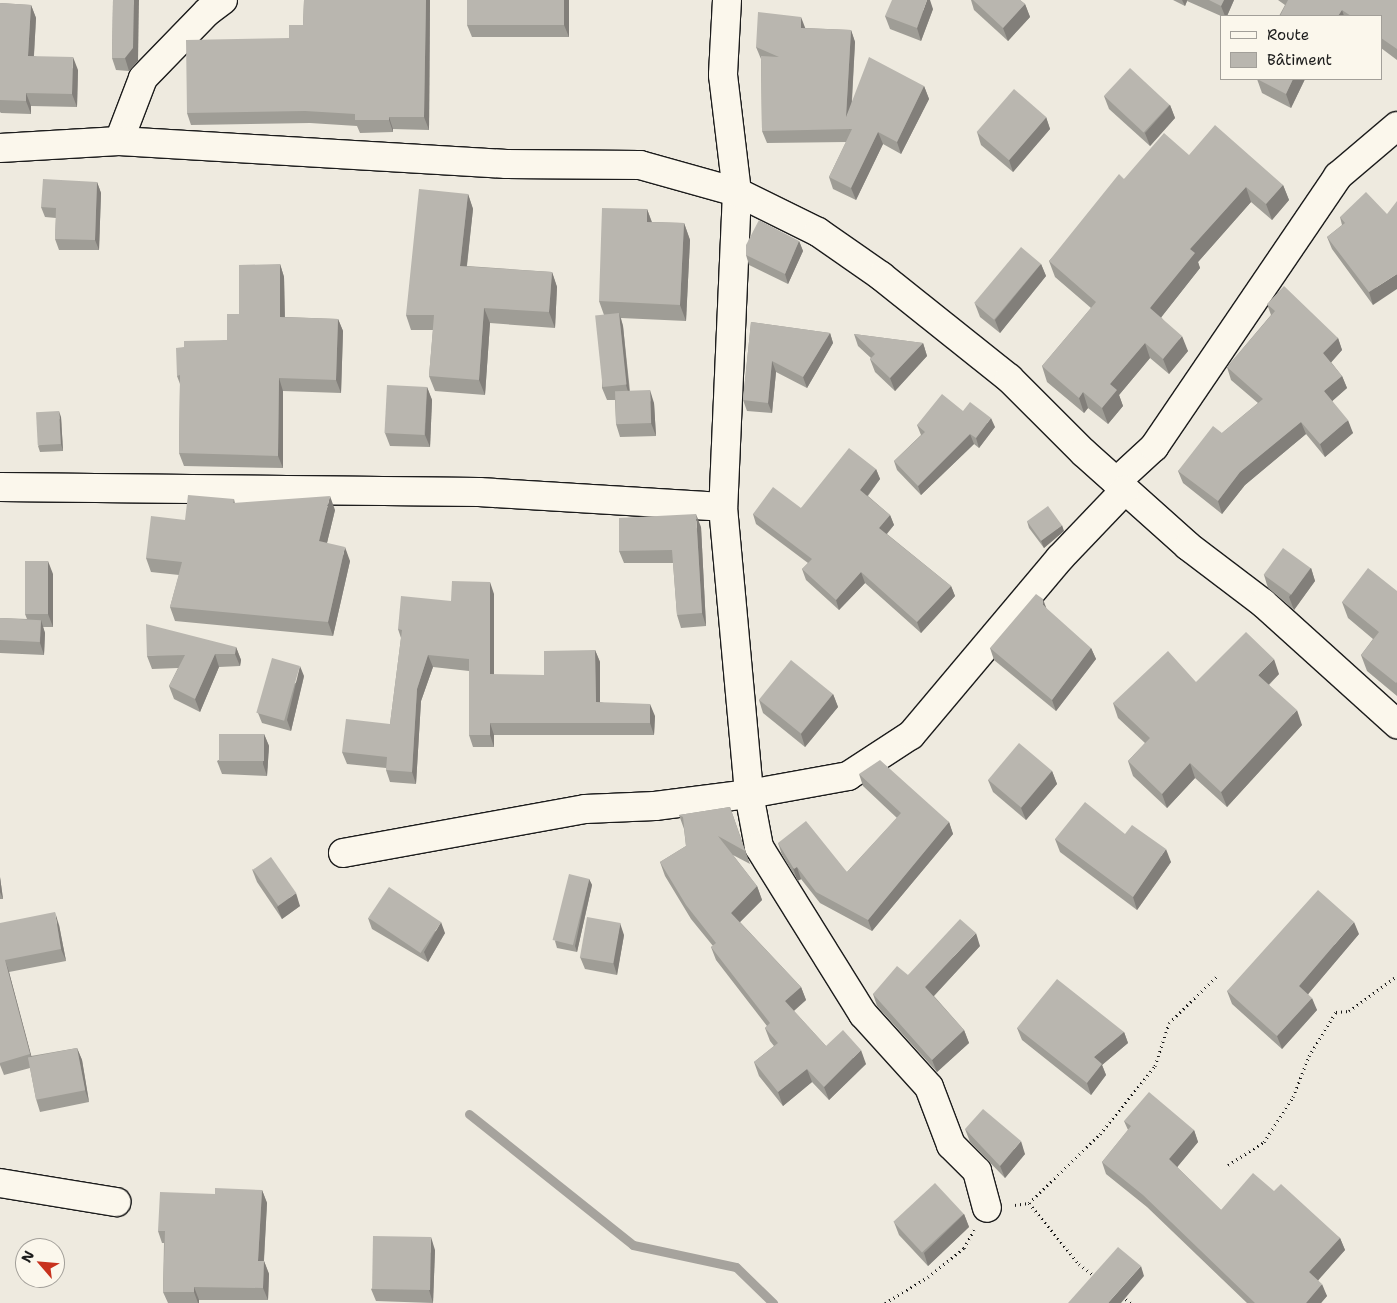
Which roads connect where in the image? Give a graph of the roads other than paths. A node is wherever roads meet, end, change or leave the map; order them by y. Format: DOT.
graph roads {
  1 [pos="223,0"];
  2 [pos="727,0"];
  3 [pos="1397,126"];
  4 [pos="119,141"];
  5 [pos="0,148"];
  6 [pos="737,192"];
  7 [pos="1120,486"];
  8 [pos="0,487"];
  9 [pos="723,507"];
  10 [pos="1397,724"];
  11 [pos="749,794"];
  12 [pos="343,853"];
  13 [pos="0,1183"];
  14 [pos="116,1202"];
  15 [pos="987,1208"];
  1 -- 4 [label="street"];
  2 -- 6 [label="street"];
  3 -- 7 [label="street"];
  4 -- 5 [label="street"];
  4 -- 6 [label="street"];
  6 -- 7 [label="street"];
  6 -- 9 [label="street"];
  7 -- 10 [label="street"];
  7 -- 11 [label="street"];
  8 -- 9 [label="street"];
  9 -- 11 [label="street"];
  11 -- 12 [label="street"];
  11 -- 15 [label="street"];
  13 -- 14 [label="street"];
}
